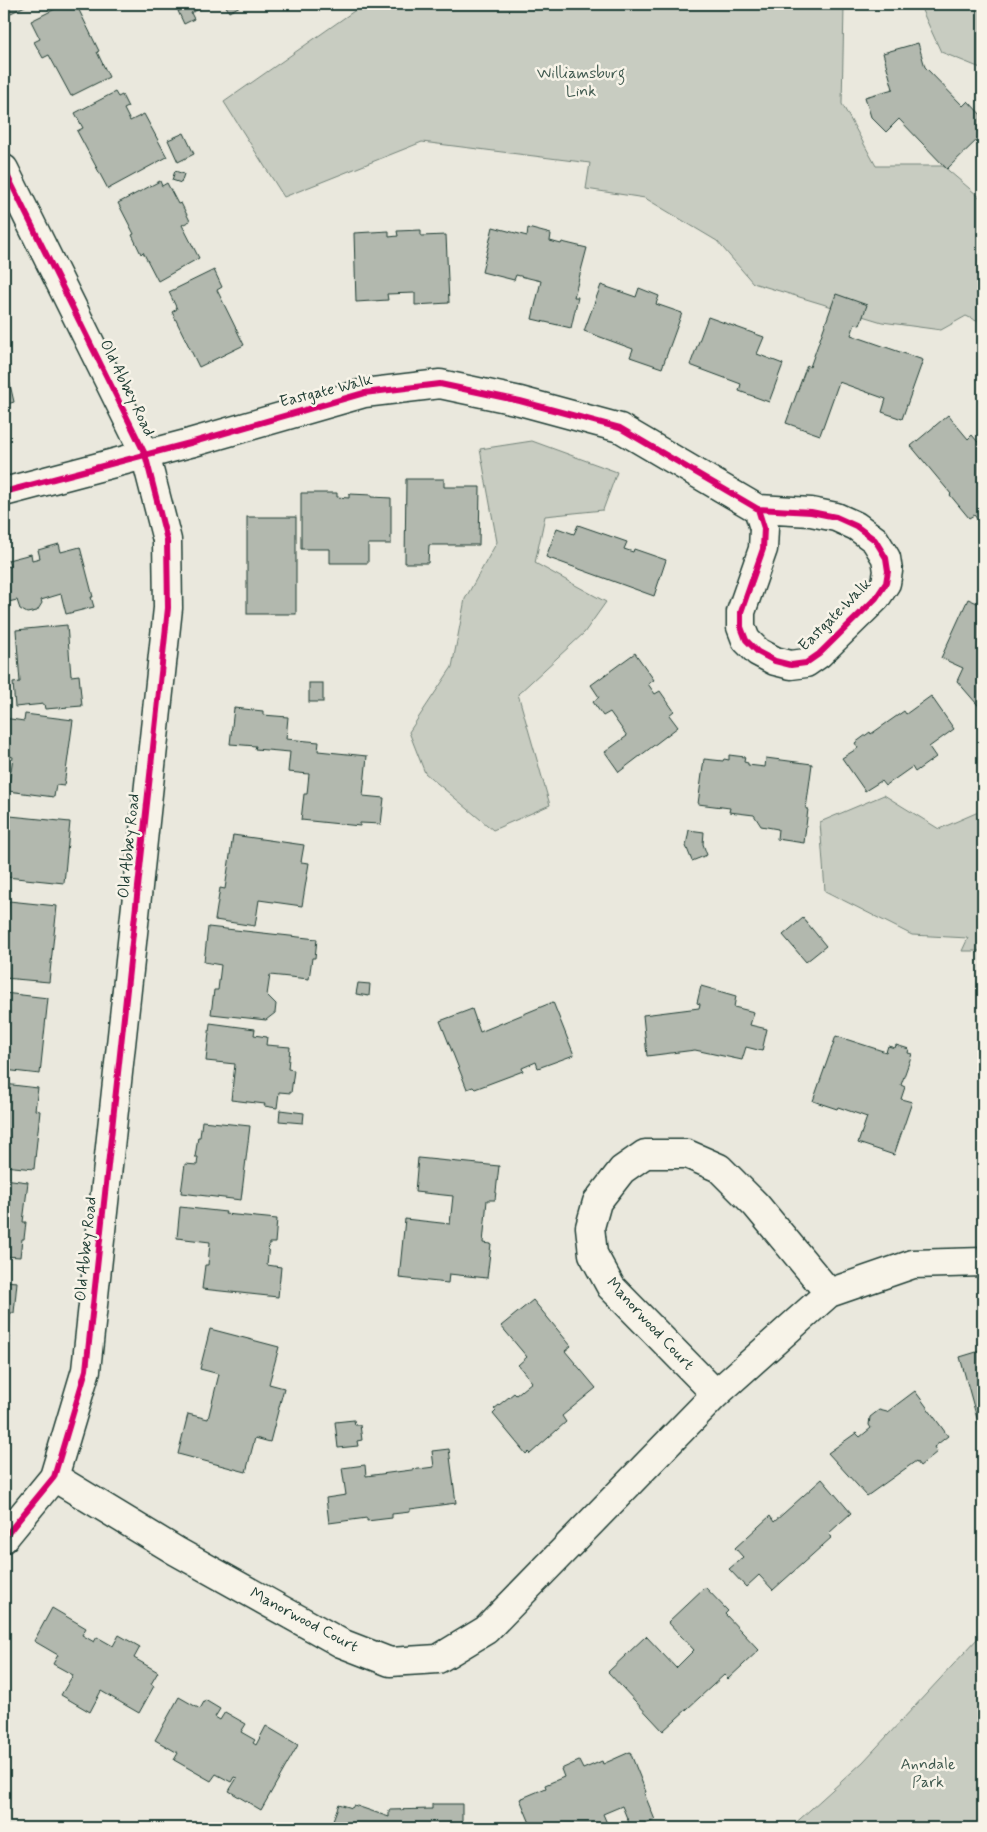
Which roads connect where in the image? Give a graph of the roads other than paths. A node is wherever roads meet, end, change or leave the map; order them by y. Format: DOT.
graph roads {
  1 [pos="4,169"];
  2 [pos="145,454"];
  3 [pos="4,492"];
  4 [pos="758,509"];
  5 [pos="983,1262"];
  6 [pos="829,1293"];
  7 [pos="716,1394"];
  8 [pos="54,1477"];
  9 [pos="4,1538"];
  1 -- 2 [label="street, Old Abbey Road"];
  2 -- 3 [label="street, Eastgate Walk"];
  2 -- 4 [label="street, Eastgate Walk"];
  2 -- 8 [label="street, Old Abbey Road"];
  4 -- 4 [label="street, Eastgate Walk"];
  5 -- 6 [label="street, Manorwood Court"];
  6 -- 7 [label="street, Manorwood Court"];
  6 -- 7 [label="street, Manorwood Court"];
  7 -- 8 [label="street, Manorwood Court"];
  8 -- 9 [label="street, Old Abbey Road"];
}
